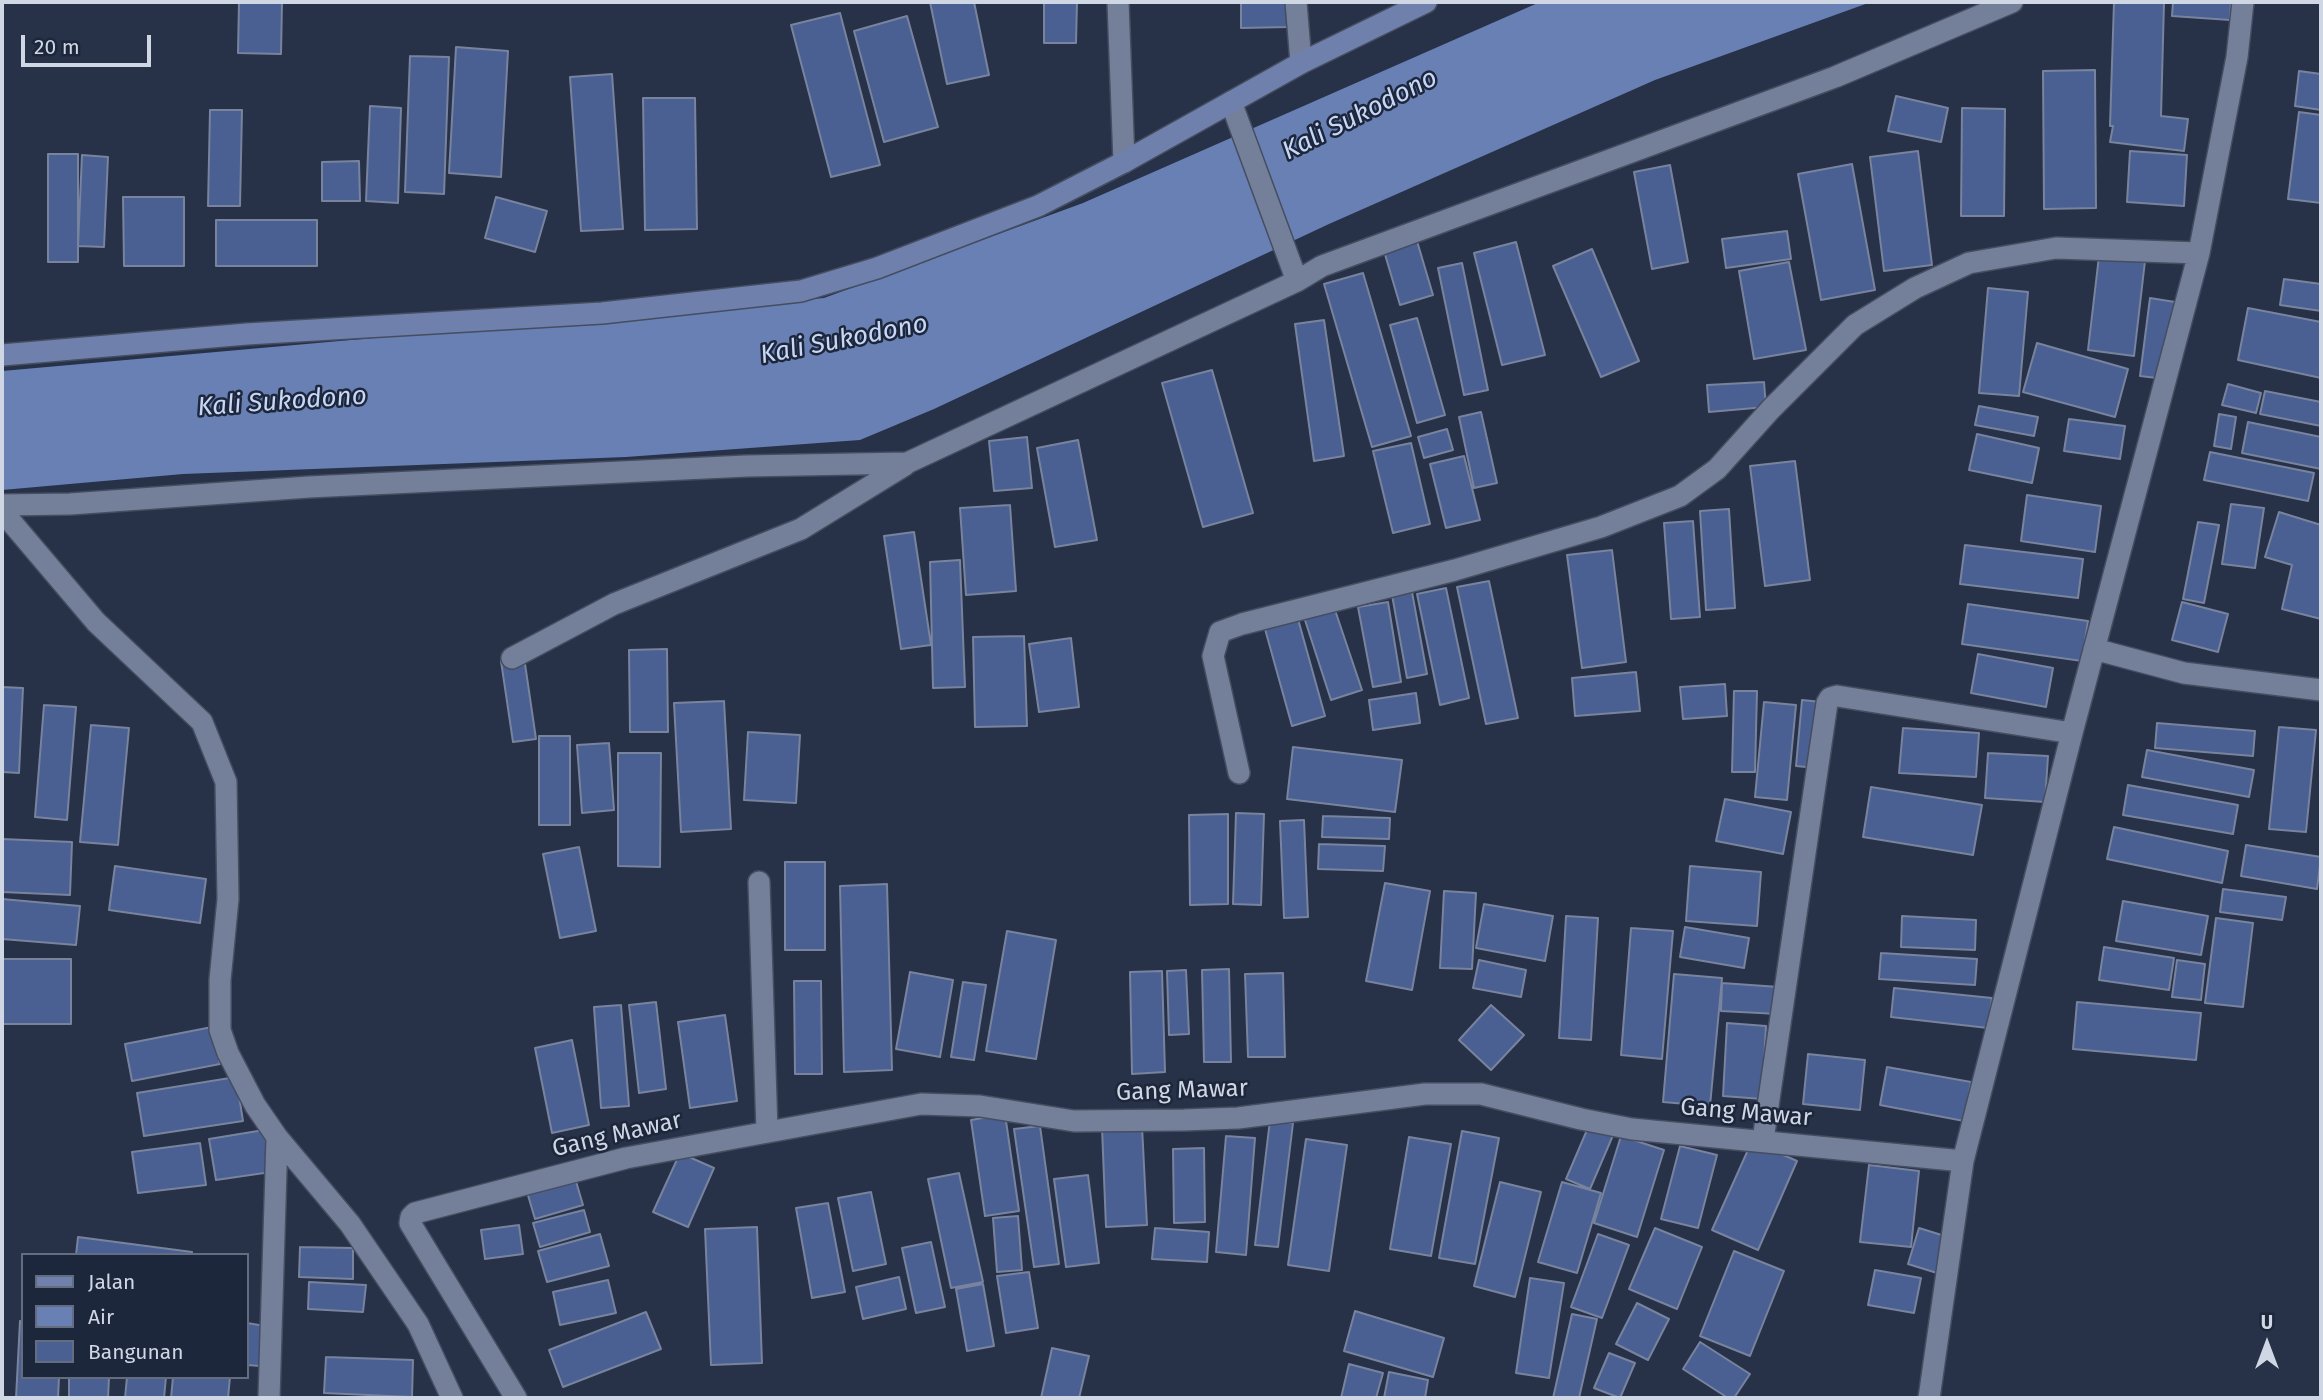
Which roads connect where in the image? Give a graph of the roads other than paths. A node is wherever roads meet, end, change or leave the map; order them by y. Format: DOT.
graph roads {
  1 [pos="1118,2"];
  2 [pos="1296,2"];
  3 [pos="1426,2"];
  4 [pos="2012,2"];
  5 [pos="2243,2"];
  6 [pos="1301,63"];
  7 [pos="1231,102"];
  8 [pos="1124,162"];
  9 [pos="2199,253"];
  10 [pos="1293,271"];
  11 [pos="2,355"];
  12 [pos="907,464"];
  13 [pos="2,508"];
  14 [pos="2094,649"];
  15 [pos="512,658"];
  16 [pos="2321,690"];
  17 [pos="2072,733"];
  18 [pos="1239,773"];
  19 [pos="759,882"];
  20 [pos="767,1131"];
  21 [pos="277,1137"];
  22 [pos="1763,1140"];
  23 [pos="1963,1161"];
  24 [pos="269,1398"];
  25 [pos="452,1398"];
  26 [pos="516,1398"];
  27 [pos="1929,1398"];
  1 -- 8 [label="street"];
  2 -- 6 [label="street"];
  3 -- 6 [label="main road"];
  4 -- 10 [label="street"];
  5 -- 9 [label="street"];
  6 -- 7 [label="main road"];
  7 -- 8 [label="main road"];
  7 -- 10 [label="street"];
  8 -- 11 [label="main road"];
  9 -- 14 [label="street"];
  9 -- 18 [label="street"];
  10 -- 12 [label="street"];
  12 -- 13 [label="street"];
  12 -- 15 [label="street"];
  13 -- 21 [label="street"];
  14 -- 16 [label="street"];
  14 -- 17 [label="street"];
  17 -- 22 [label="street"];
  17 -- 23 [label="street"];
  19 -- 20 [label="street"];
  20 -- 22 [label="street, Gang Mawar"];
  20 -- 26 [label="street, Gang Mawar"];
  21 -- 24 [label="street"];
  21 -- 25 [label="street"];
  22 -- 23 [label="street, Gang Mawar"];
  23 -- 27 [label="street"];
}
